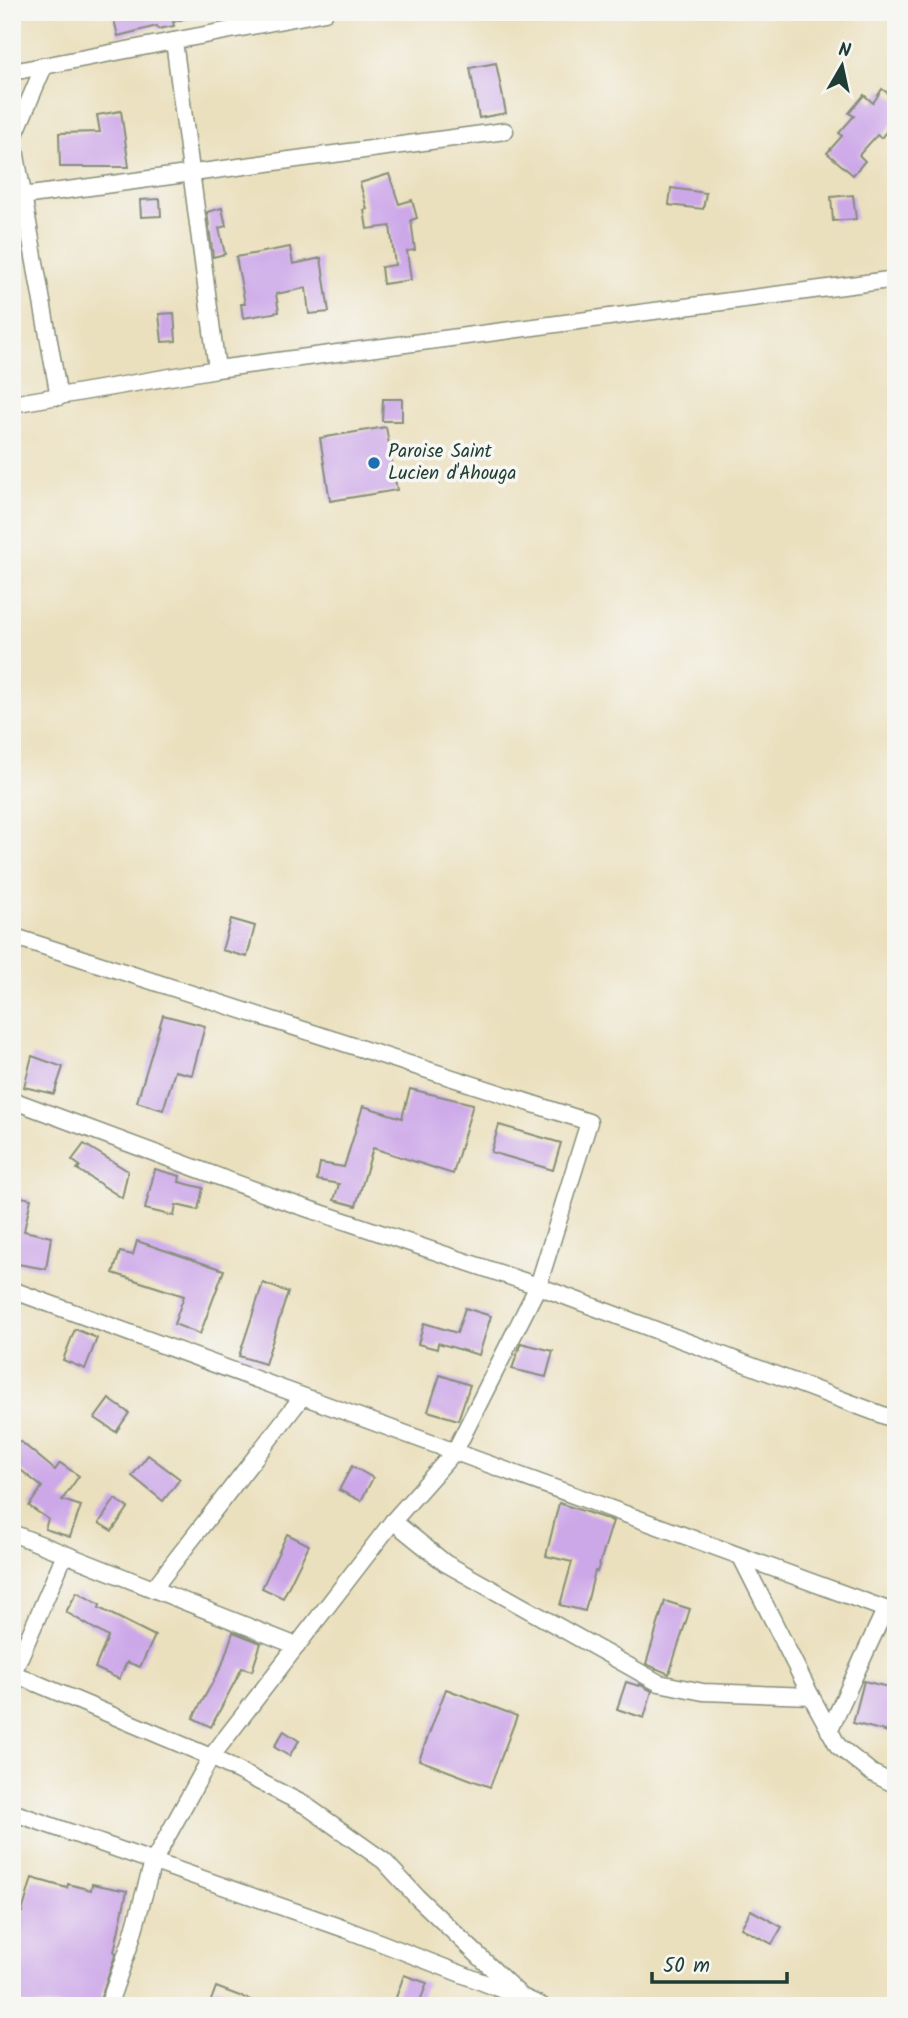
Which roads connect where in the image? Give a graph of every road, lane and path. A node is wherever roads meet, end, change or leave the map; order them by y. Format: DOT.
graph roads {
  1 [pos="325,12"];
  2 [pos="174,41"];
  3 [pos="44,66"];
  4 [pos="12,72"];
  5 [pos="505,131"];
  6 [pos="13,136"];
  7 [pos="191,173"];
  8 [pos="23,196"];
  9 [pos="896,279"];
  10 [pos="217,369"];
  11 [pos="59,397"];
  12 [pos="12,404"];
  13 [pos="12,936"];
  14 [pos="12,1100"];
  15 [pos="538,1286"];
  16 [pos="12,1290"];
  17 [pos="302,1396"];
  18 [pos="896,1420"];
  19 [pos="455,1451"];
  20 [pos="393,1521"];
  21 [pos="12,1533"];
  22 [pos="65,1554"];
  23 [pos="741,1557"];
  24 [pos="153,1589"];
  25 [pos="890,1611"];
  26 [pos="297,1646"];
  27 [pos="13,1673"];
  28 [pos="811,1696"];
  29 [pos="829,1731"];
  30 [pos="211,1757"];
  31 [pos="896,1785"];
  32 [pos="12,1812"];
  33 [pos="153,1862"];
  34 [pos="522,1997"];
  35 [pos="108,2006"];
  36 [pos="542,2006"];
  1 -- 2 [label="street"];
  2 -- 3 [label="street"];
  2 -- 7 [label="street"];
  3 -- 4 [label="street"];
  3 -- 6 [label="street"];
  5 -- 7 [label="street"];
  6 -- 8 [label="street"];
  7 -- 8 [label="street"];
  7 -- 10 [label="street"];
  8 -- 11 [label="street"];
  9 -- 10 [label="street"];
  10 -- 11 [label="street"];
  11 -- 12 [label="street"];
  13 -- 15 [label="street"];
  14 -- 15 [label="street"];
  15 -- 18 [label="street"];
  15 -- 19 [label="street"];
  16 -- 17 [label="street"];
  17 -- 19 [label="street"];
  17 -- 24 [label="street"];
  19 -- 20 [label="street"];
  19 -- 23 [label="street"];
  20 -- 26 [label="street"];
  20 -- 28 [label="street"];
  21 -- 22 [label="street"];
  22 -- 24 [label="street"];
  22 -- 27 [label="street"];
  23 -- 25 [label="street"];
  23 -- 28 [label="street"];
  24 -- 26 [label="street"];
  25 -- 29 [label="street"];
  26 -- 30 [label="street"];
  27 -- 30 [label="street"];
  28 -- 29 [label="street"];
  29 -- 31 [label="street"];
  30 -- 33 [label="street"];
  30 -- 34 [label="street"];
  32 -- 33 [label="street"];
  33 -- 34 [label="street"];
  33 -- 35 [label="street"];
  34 -- 36 [label="street"];
}
